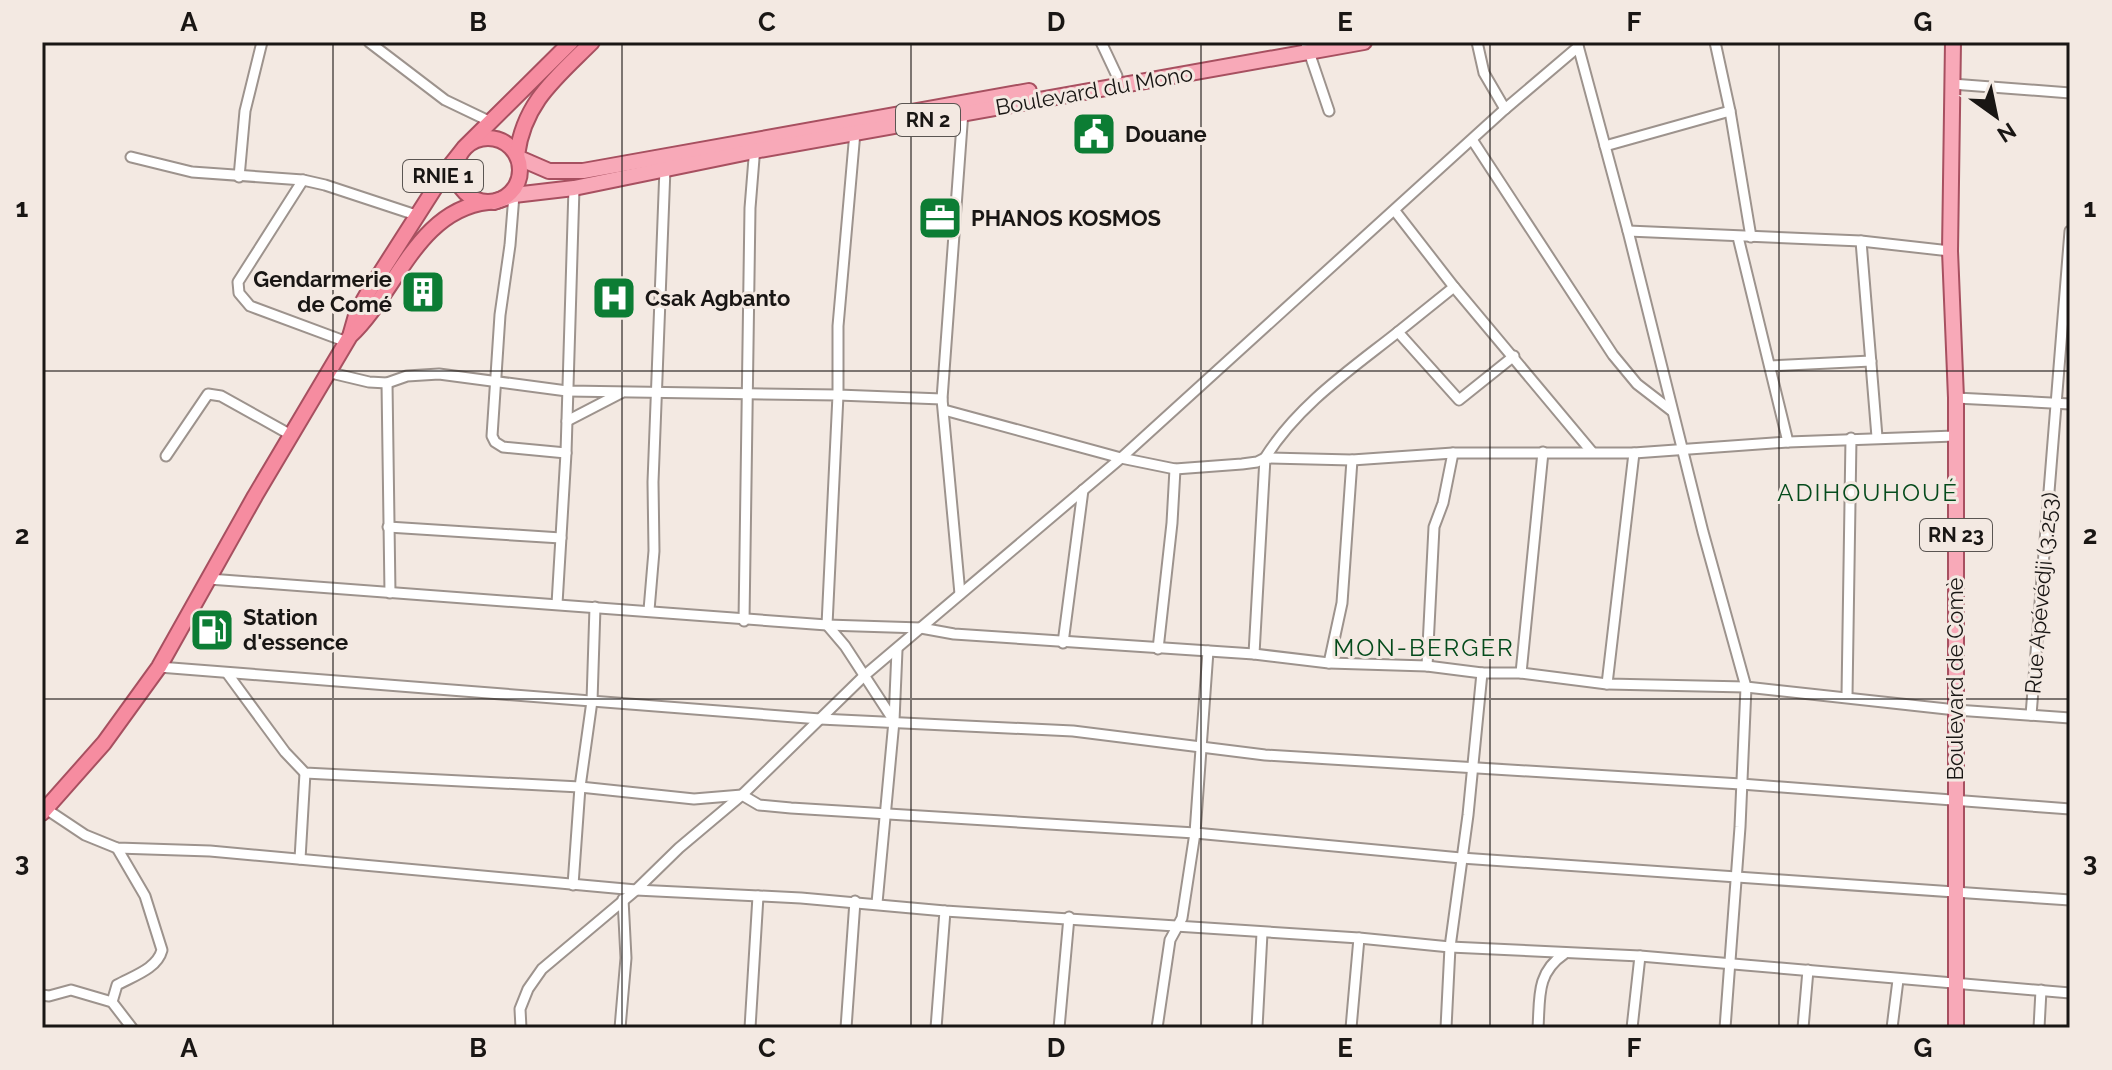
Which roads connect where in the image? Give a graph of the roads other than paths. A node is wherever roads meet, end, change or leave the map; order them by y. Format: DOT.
graph roads {
  1 [pos="262,42"];
  2 [pos="369,42"];
  3 [pos="571,42"];
  4 [pos="592,42"];
  5 [pos="1101,42"];
  6 [pos="1364,42"];
  7 [pos="1477,42"];
  8 [pos="1715,42"];
  9 [pos="1953,42"];
  10 [pos="1577,45"];
  11 [pos="1309,46"];
  12 [pos="1117,76"];
  13 [pos="1952,84"];
  14 [pos="2070,93"];
  15 [pos="963,108"];
  16 [pos="1505,109"];
  17 [pos="1329,111"];
  18 [pos="1730,111"];
  19 [pos="491,122"];
  20 [pos="856,127"];
  21 [pos="1473,141"];
  22 [pos="755,145"];
  23 [pos="1605,146"];
  24 [pos="464,148"];
  25 [pos="518,156"];
  26 [pos="131,157"];
  27 [pos="666,162"];
  28 [pos="239,177"];
  29 [pos="303,180"];
  30 [pos="574,188"];
  31 [pos="514,195"];
  32 [pos="491,202"];
  33 [pos="1395,211"];
  34 [pos="416,215"];
  35 [pos="1628,231"];
  36 [pos="2070,231"];
  37 [pos="1738,237"];
  38 [pos="1751,237"];
  39 [pos="1861,241"];
  40 [pos="1950,251"];
  41 [pos="1454,287"];
  42 [pos="1398,332"];
  43 [pos="348,339"];
  44 [pos="1514,356"];
  45 [pos="1871,361"];
  46 [pos="1770,366"];
  47 [pos="327,372"];
  48 [pos="494,381"];
  49 [pos="387,383"];
  50 [pos="567,391"];
  51 [pos="658,392"];
  52 [pos="622,393"];
  53 [pos="748,393"];
  54 [pos="838,395"];
  55 [pos="1956,398"];
  56 [pos="2056,403"];
  57 [pos="943,404"];
  58 [pos="2070,404"];
  59 [pos="1672,411"];
  60 [pos="567,421"];
  61 [pos="291,435"];
  62 [pos="1955,436"];
  63 [pos="1877,437"];
  64 [pos="1851,438"];
  65 [pos="1788,442"];
  66 [pos="1681,448"];
  67 [pos="1543,452"];
  68 [pos="1592,452"];
  69 [pos="566,453"];
  70 [pos="1453,453"];
  71 [pos="1634,453"];
  72 [pos="166,456"];
  73 [pos="1121,458"];
  74 [pos="1265,458"];
  75 [pos="1352,460"];
  76 [pos="1175,469"];
  77 [pos="1083,490"];
  78 [pos="388,527"];
  79 [pos="561,538"];
  80 [pos="209,579"];
  81 [pos="390,593"];
  82 [pos="960,594"];
  83 [pos="557,604"];
  84 [pos="595,607"];
  85 [pos="649,610"];
  86 [pos="744,621"];
  87 [pos="827,625"];
  88 [pos="921,628"];
  89 [pos="1063,643"];
  90 [pos="1158,649"];
  91 [pos="897,650"];
  92 [pos="1208,651"];
  93 [pos="1254,654"];
  94 [pos="1329,663"];
  95 [pos="1427,666"];
  96 [pos="159,667"];
  97 [pos="227,673"];
  98 [pos="1482,673"];
  99 [pos="1521,673"];
  100 [pos="865,675"];
  101 [pos="1607,684"];
  102 [pos="1746,687"];
  103 [pos="1847,696"];
  104 [pos="592,701"];
  105 [pos="1956,710"];
  106 [pos="2031,715"];
  107 [pos="2070,718"];
  108 [pos="820,719"];
  109 [pos="894,721"];
  110 [pos="1203,746"];
  111 [pos="1471,768"];
  112 [pos="305,773"];
  113 [pos="1741,784"];
  114 [pos="580,787"];
  115 [pos="742,795"];
  116 [pos="1955,801"];
  117 [pos="2070,809"];
  118 [pos="44,811"];
  119 [pos="885,812"];
  120 [pos="1195,833"];
  121 [pos="117,848"];
  122 [pos="1461,858"];
  123 [pos="300,859"];
  124 [pos="1736,876"];
  125 [pos="573,885"];
  126 [pos="636,890"];
  127 [pos="1955,892"];
  128 [pos="758,896"];
  129 [pos="623,899"];
  130 [pos="2070,900"];
  131 [pos="855,901"];
  132 [pos="877,903"];
  133 [pos="945,911"];
  134 [pos="1069,917"];
  135 [pos="1178,927"];
  136 [pos="1262,933"];
  137 [pos="1359,938"];
  138 [pos="1450,947"];
  139 [pos="1564,954"];
  140 [pos="1640,956"];
  141 [pos="1729,965"];
  142 [pos="1808,970"];
  143 [pos="1898,980"];
  144 [pos="1955,984"];
  145 [pos="2041,990"];
  146 [pos="2070,993"];
  147 [pos="42,995"];
  148 [pos="112,1002"];
  149 [pos="132,1028"];
  150 [pos="521,1028"];
  151 [pos="620,1028"];
  152 [pos="750,1028"];
  153 [pos="846,1028"];
  154 [pos="936,1028"];
  155 [pos="1059,1028"];
  156 [pos="1157,1028"];
  157 [pos="1257,1028"];
  158 [pos="1351,1028"];
  159 [pos="1446,1028"];
  160 [pos="1538,1028"];
  161 [pos="1632,1028"];
  162 [pos="1725,1028"];
  163 [pos="1803,1028"];
  164 [pos="1892,1028"];
  165 [pos="1956,1028"];
  166 [pos="2039,1028"];
  1 -- 28 [label="street"];
  2 -- 19 [label="street"];
  3 -- 19 [label="highway, RNIE 1"];
  4 -- 25 [label="highway"];
  5 -- 12 [label="street"];
  6 -- 11 [label="main road, Boulevard du Mono / RN 2"];
  7 -- 16 [label="street"];
  8 -- 18 [label="street"];
  9 -- 13 [label="main road, Boulevard de Comè / RN 23"];
  10 -- 16 [label="street"];
  10 -- 23 [label="street"];
  11 -- 12 [label="main road, Boulevard du Mono / RN 2"];
  11 -- 15 [label="main road, Boulevard du Mono / RN 2"];
  11 -- 17 [label="street"];
  12 -- 15 [label="main road, Boulevard du Mono / RN 2"];
  13 -- 14 [label="street"];
  13 -- 40 [label="main road, Boulevard de Comè / RN 23"];
  15 -- 20 [label="main road, Boulevard du Mono / RN 2"];
  15 -- 57 [label="street"];
  16 -- 21 [label="street"];
  18 -- 23 [label="street"];
  18 -- 38 [label="street"];
  19 -- 24 [label="highway, RNIE 1"];
  20 -- 22 [label="main road, Boulevard du Mono / RN 2"];
  20 -- 54 [label="street"];
  21 -- 33 [label="street"];
  21 -- 59 [label="street"];
  22 -- 27 [label="main road, Boulevard du Mono / RN 2"];
  22 -- 53 [label="street"];
  23 -- 35 [label="street"];
  24 -- 25 [label="highway"];
  24 -- 32 [label="highway"];
  24 -- 34 [label="highway, RNIE 1"];
  25 -- 27 [label="main road, Boulevard du Mono / RN 2"];
  25 -- 32 [label="highway"];
  26 -- 28 [label="street"];
  27 -- 30 [label="main road, Boulevard du Mono / RN 2"];
  27 -- 51 [label="street"];
  28 -- 29 [label="street"];
  29 -- 34 [label="street"];
  29 -- 43 [label="street"];
  30 -- 31 [label="main road, Boulevard du Mono / RN 2"];
  30 -- 50 [label="street"];
  31 -- 32 [label="main road, Boulevard du Mono / RN 2"];
  31 -- 48 [label="street"];
  32 -- 43 [label="highway, RNIE 1"];
  33 -- 41 [label="street"];
  33 -- 73 [label="street"];
  34 -- 43 [label="highway, RNIE 1"];
  35 -- 37 [label="street"];
  35 -- 59 [label="street"];
  36 -- 56 [label="street, Rue Apévédji (3.253)"];
  37 -- 38 [label="street"];
  37 -- 46 [label="street"];
  38 -- 39 [label="street"];
  39 -- 40 [label="street"];
  39 -- 45 [label="street"];
  40 -- 55 [label="main road, Boulevard de Comè / RN 23"];
  41 -- 42 [label="street"];
  41 -- 44 [label="street"];
  42 -- 44 [label="street"];
  42 -- 74 [label="street"];
  43 -- 47 [label="highway, RNIE 1"];
  44 -- 68 [label="street"];
  45 -- 46 [label="street"];
  45 -- 63 [label="street"];
  46 -- 65 [label="street"];
  47 -- 49 [label="street"];
  47 -- 61 [label="highway, RNIE 1"];
  48 -- 49 [label="street"];
  48 -- 50 [label="street"];
  48 -- 69 [label="street"];
  49 -- 78 [label="street"];
  50 -- 52 [label="street"];
  50 -- 60 [label="street"];
  51 -- 52 [label="street"];
  51 -- 53 [label="street"];
  51 -- 85 [label="street"];
  52 -- 60 [label="street"];
  53 -- 54 [label="street"];
  53 -- 86 [label="street"];
  54 -- 57 [label="street"];
  54 -- 87 [label="street"];
  55 -- 56 [label="street"];
  55 -- 62 [label="main road, Boulevard de Comè / RN 23"];
  56 -- 58 [label="street"];
  56 -- 106 [label="street, Rue Apévédji (3.253)"];
  57 -- 73 [label="street"];
  57 -- 82 [label="street"];
  59 -- 66 [label="street"];
  60 -- 69 [label="street"];
  61 -- 72 [label="street"];
  61 -- 80 [label="highway, RNIE 1"];
  62 -- 63 [label="street"];
  62 -- 105 [label="main road, Boulevard de Comè / RN 23"];
  63 -- 64 [label="street"];
  64 -- 65 [label="street"];
  64 -- 103 [label="street"];
  65 -- 66 [label="street"];
  66 -- 71 [label="street"];
  66 -- 102 [label="street"];
  67 -- 68 [label="street"];
  67 -- 70 [label="street"];
  67 -- 99 [label="street"];
  68 -- 71 [label="street"];
  69 -- 79 [label="street"];
  70 -- 75 [label="street"];
  70 -- 95 [label="street"];
  71 -- 101 [label="street"];
  73 -- 76 [label="street"];
  73 -- 77 [label="street"];
  74 -- 75 [label="street"];
  74 -- 76 [label="street"];
  74 -- 93 [label="street"];
  75 -- 94 [label="street"];
  76 -- 90 [label="street"];
  77 -- 82 [label="street"];
  77 -- 89 [label="street"];
  78 -- 79 [label="street"];
  78 -- 81 [label="street"];
  79 -- 83 [label="street"];
  80 -- 81 [label="street"];
  80 -- 96 [label="highway, RNIE 1"];
  81 -- 83 [label="street"];
  82 -- 88 [label="street"];
  83 -- 84 [label="street"];
  84 -- 85 [label="street"];
  84 -- 104 [label="street"];
  85 -- 86 [label="street"];
  86 -- 87 [label="street"];
  87 -- 88 [label="street"];
  87 -- 100 [label="street"];
  88 -- 89 [label="street"];
  88 -- 91 [label="street"];
  89 -- 90 [label="street"];
  90 -- 92 [label="street"];
  91 -- 100 [label="street"];
  91 -- 109 [label="street"];
  92 -- 93 [label="street"];
  92 -- 110 [label="street"];
  93 -- 94 [label="street"];
  94 -- 95 [label="street"];
  95 -- 98 [label="street"];
  96 -- 97 [label="street"];
  96 -- 118 [label="highway, RNIE 1"];
  97 -- 104 [label="street"];
  97 -- 112 [label="street"];
  98 -- 99 [label="street"];
  98 -- 111 [label="street"];
  99 -- 101 [label="street"];
  100 -- 108 [label="street"];
  100 -- 109 [label="street"];
  101 -- 102 [label="street"];
  102 -- 103 [label="street"];
  102 -- 113 [label="street"];
  103 -- 105 [label="street"];
  104 -- 108 [label="street"];
  104 -- 114 [label="street"];
  105 -- 106 [label="street"];
  105 -- 116 [label="main road, Boulevard de Comè / RN 23"];
  106 -- 107 [label="street"];
  108 -- 109 [label="street"];
  108 -- 115 [label="street"];
  109 -- 110 [label="street"];
  109 -- 119 [label="street"];
  110 -- 111 [label="street"];
  110 -- 120 [label="street"];
  111 -- 113 [label="street"];
  111 -- 122 [label="street"];
  112 -- 114 [label="street"];
  112 -- 123 [label="street"];
  113 -- 116 [label="street"];
  113 -- 124 [label="street"];
  114 -- 115 [label="street"];
  114 -- 125 [label="street"];
  115 -- 119 [label="street"];
  115 -- 126 [label="street"];
  116 -- 117 [label="street"];
  116 -- 127 [label="main road, Boulevard de Comè / RN 23"];
  118 -- 121 [label="street"];
  119 -- 120 [label="street"];
  119 -- 132 [label="street"];
  120 -- 122 [label="street"];
  120 -- 135 [label="street"];
  121 -- 123 [label="street"];
  121 -- 148 [label="street"];
  122 -- 124 [label="street"];
  122 -- 138 [label="street"];
  123 -- 125 [label="street"];
  124 -- 127 [label="street"];
  124 -- 141 [label="street"];
  125 -- 126 [label="street"];
  126 -- 128 [label="street"];
  126 -- 129 [label="street"];
  127 -- 130 [label="street"];
  127 -- 144 [label="main road, Boulevard de Comè / RN 23"];
  128 -- 131 [label="street"];
  128 -- 152 [label="street"];
  129 -- 150 [label="street"];
  129 -- 151 [label="street"];
  131 -- 132 [label="street"];
  131 -- 153 [label="street"];
  132 -- 133 [label="street"];
  133 -- 134 [label="street"];
  133 -- 154 [label="street"];
  134 -- 135 [label="street"];
  134 -- 155 [label="street"];
  135 -- 136 [label="street"];
  135 -- 156 [label="street"];
  136 -- 137 [label="street"];
  136 -- 157 [label="street"];
  137 -- 138 [label="street"];
  137 -- 158 [label="street"];
  138 -- 139 [label="street"];
  138 -- 159 [label="street"];
  139 -- 140 [label="street"];
  139 -- 160 [label="street"];
  140 -- 141 [label="street"];
  140 -- 161 [label="street"];
  141 -- 142 [label="street"];
  141 -- 162 [label="street"];
  142 -- 143 [label="street"];
  142 -- 163 [label="street"];
  143 -- 144 [label="street"];
  143 -- 164 [label="street"];
  144 -- 145 [label="street"];
  144 -- 165 [label="main road, Boulevard de Comè / RN 23"];
  145 -- 146 [label="street"];
  145 -- 166 [label="street"];
  147 -- 148 [label="street"];
  148 -- 149 [label="street"];
}
